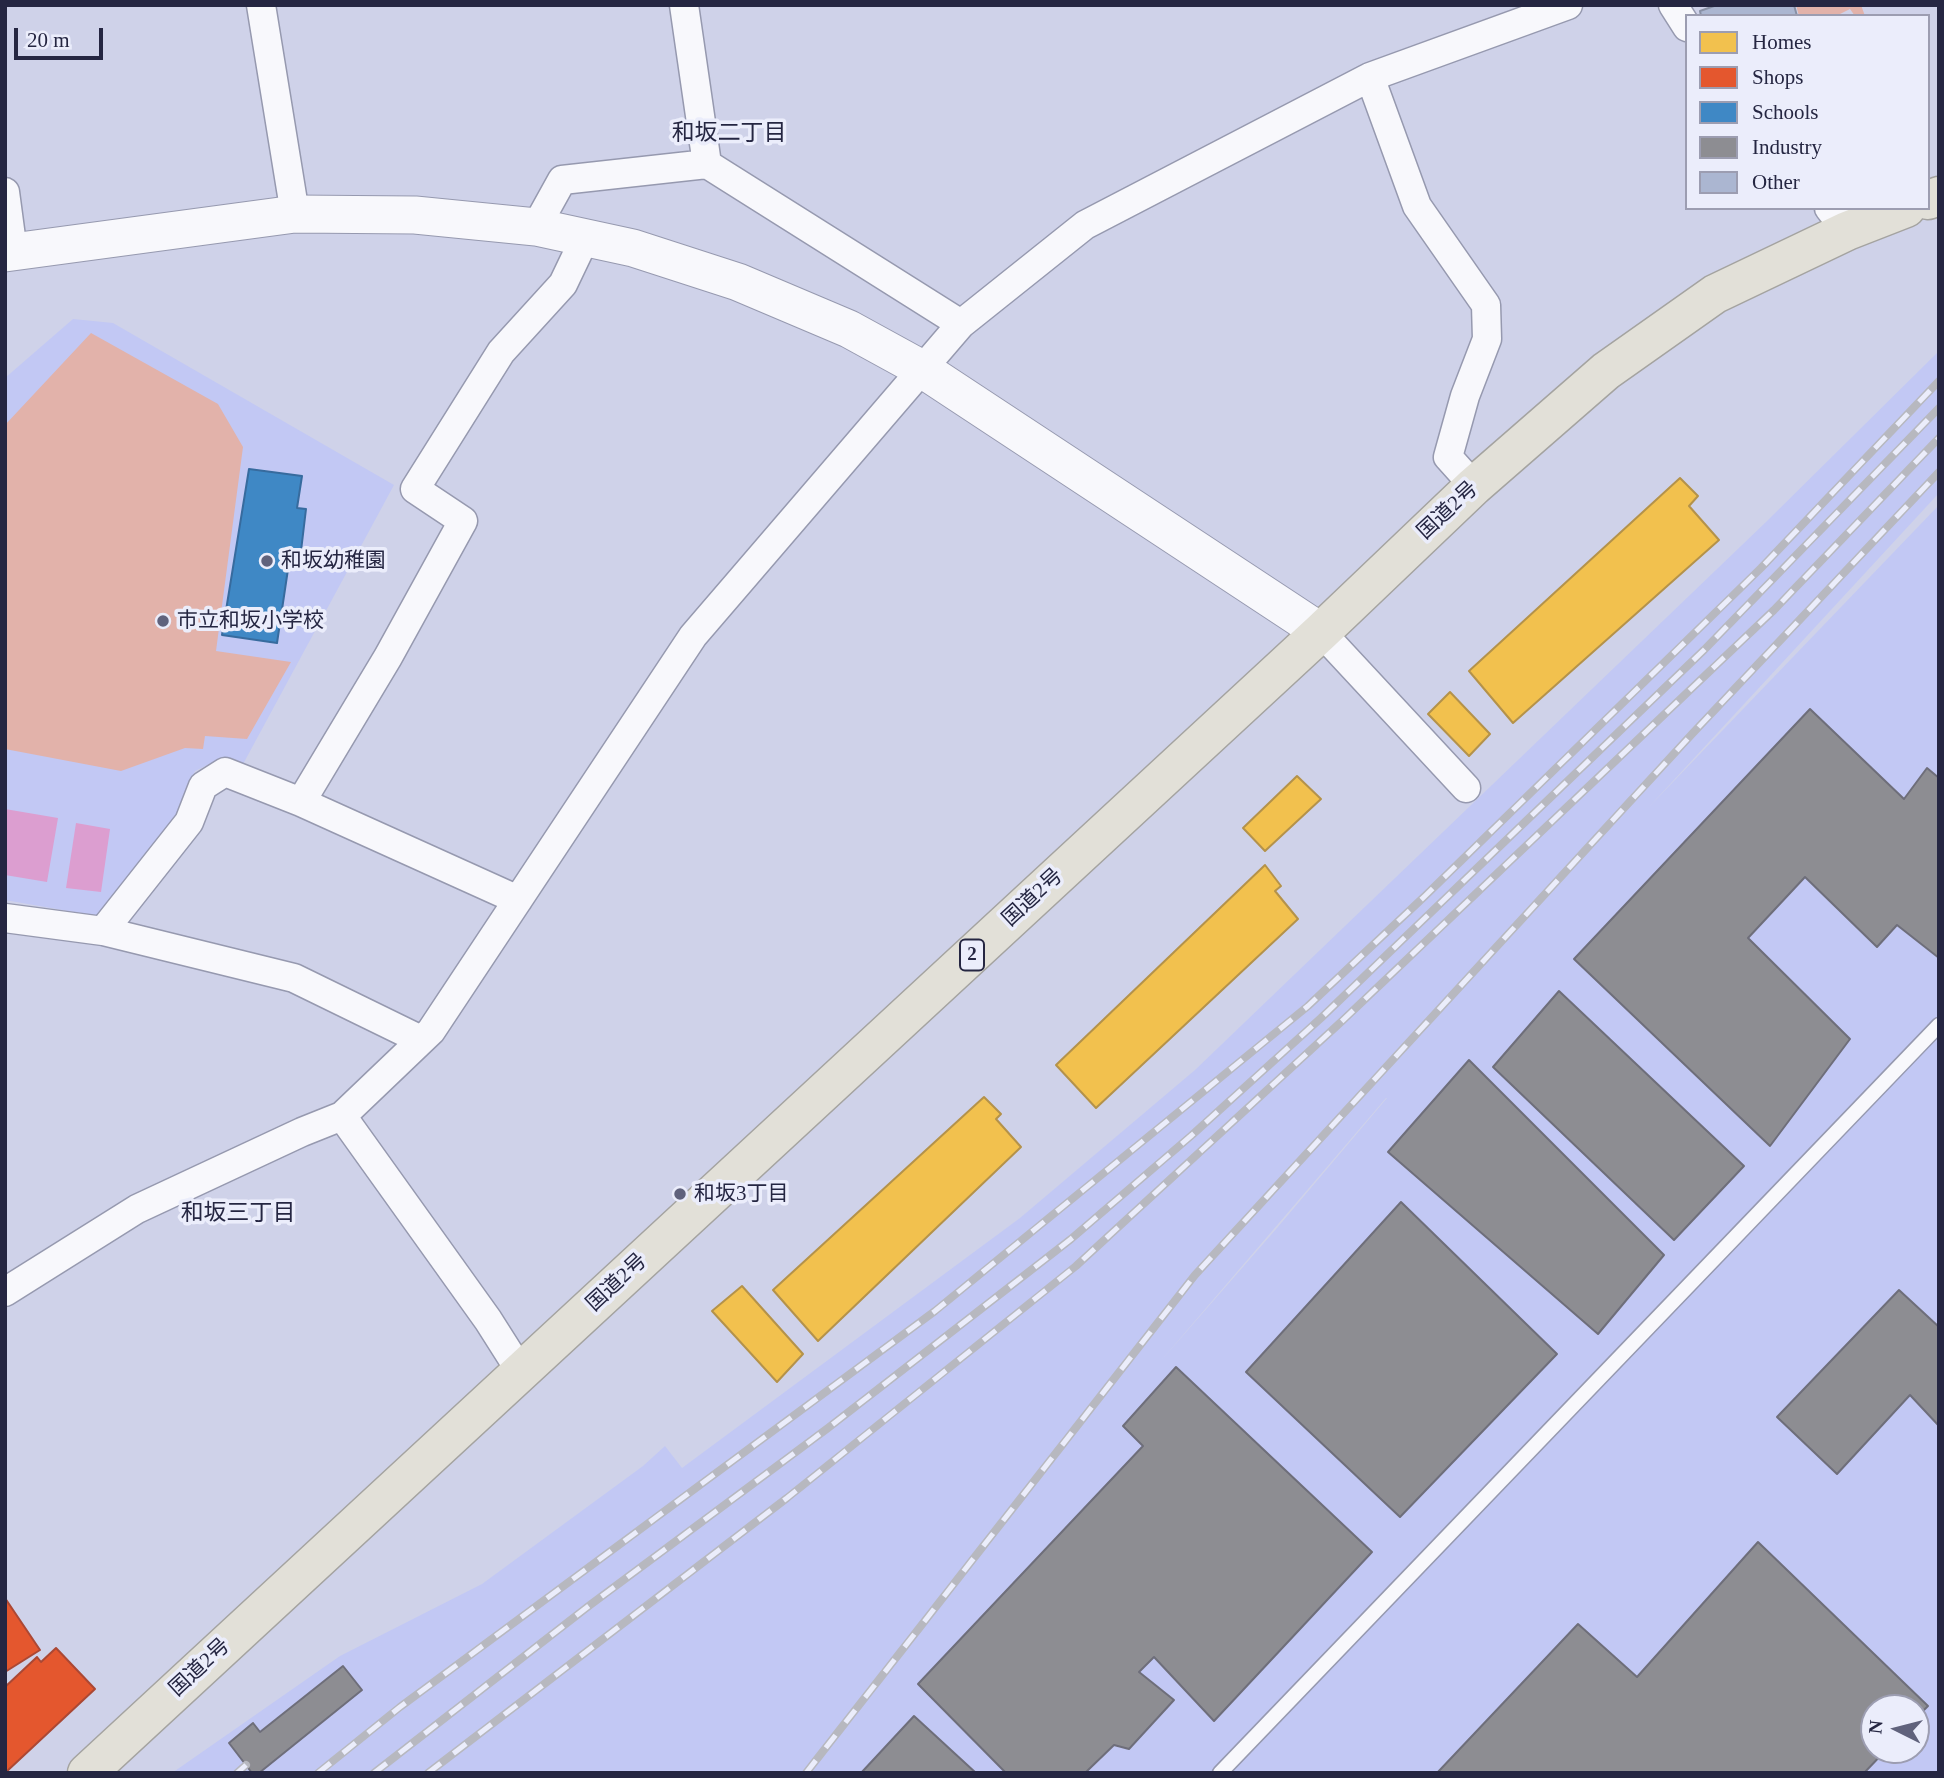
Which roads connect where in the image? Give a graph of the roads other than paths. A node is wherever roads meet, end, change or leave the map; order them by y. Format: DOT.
graph roads {
  1 [pos="261,5"];
  2 [pos="684,5"];
  3 [pos="1568,5"];
  4 [pos="1673,5"];
  5 [pos="1685,24"];
  6 [pos="1370,77"];
  7 [pos="707,164"];
  8 [pos="5,192"];
  9 [pos="1894,210"];
  10 [pos="295,214"];
  11 [pos="1838,219"];
  12 [pos="536,227"];
  13 [pos="585,237"];
  14 [pos="9,253"];
  15 [pos="961,324"];
  16 [pos="922,369"];
  17 [pos="1474,486"];
  18 [pos="1321,632"];
  19 [pos="1466,788"];
  20 [pos="301,802"];
  21 [pos="518,900"];
  22 [pos="5,918"];
  23 [pos="103,931"];
  24 [pos="1939,1025"];
  25 [pos="421,1040"];
  26 [pos="342,1116"];
  27 [pos="5,1292"];
  28 [pos="521,1372"];
  29 [pos="86,1773"];
  30 [pos="1220,1773"];
  1 -- 10 [label="street"];
  2 -- 7 [label="street"];
  3 -- 6 [label="street"];
  4 -- 5 [label="street"];
  6 -- 15 [label="street"];
  6 -- 17 [label="street"];
  7 -- 12 [label="street"];
  7 -- 15 [label="street"];
  8 -- 14 [label="street"];
  9 -- 11 [label="highway, 国道2号 / 2"];
  10 -- 12 [label="street"];
  10 -- 14 [label="street"];
  11 -- 17 [label="highway, 国道2号 / 2"];
  12 -- 13 [label="street"];
  13 -- 16 [label="street"];
  13 -- 20 [label="street"];
  15 -- 16 [label="street"];
  16 -- 18 [label="street"];
  16 -- 21 [label="street"];
  17 -- 18 [label="highway, 国道2号 / 2"];
  18 -- 19 [label="street"];
  18 -- 28 [label="highway, 国道2号 / 2"];
  20 -- 21 [label="street"];
  20 -- 23 [label="street"];
  21 -- 25 [label="street"];
  22 -- 23 [label="street"];
  23 -- 25 [label="street"];
  24 -- 30 [label="lane"];
  25 -- 26 [label="street"];
  26 -- 27 [label="street"];
  26 -- 28 [label="street"];
  28 -- 29 [label="highway, 国道2号 / 2"];
}
